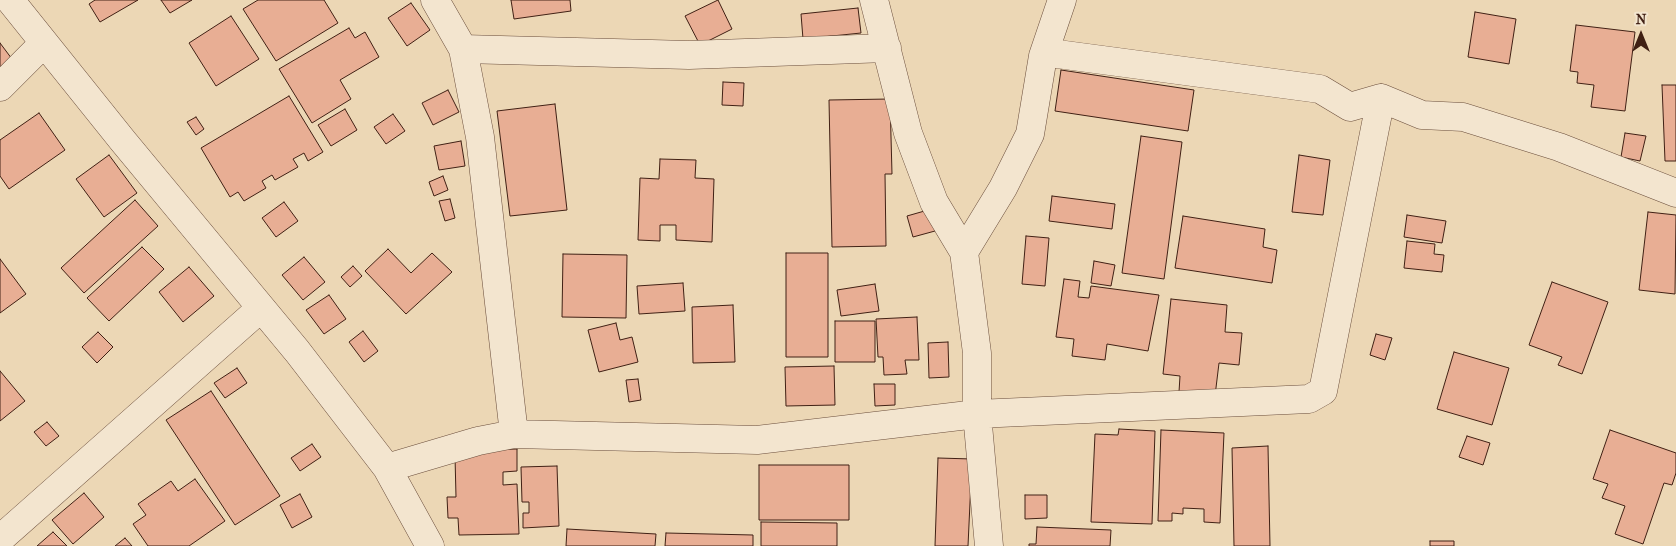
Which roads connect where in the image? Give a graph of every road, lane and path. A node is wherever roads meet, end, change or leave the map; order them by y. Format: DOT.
graph roads {
  1 [pos="10,0"];
  2 [pos="435,0"];
  3 [pos="874,0"];
  4 [pos="1062,0"];
  5 [pos="44,43"];
  6 [pos="887,48"];
  7 [pos="463,50"];
  8 [pos="1043,56"];
  9 [pos="0,87"];
  10 [pos="1381,98"];
  11 [pos="1676,193"];
  12 [pos="964,252"];
  13 [pos="261,308"];
  14 [pos="977,414"];
  15 [pos="514,434"];
  16 [pos="386,468"];
  17 [pos="0,539"];
  18 [pos="430,546"];
  19 [pos="989,546"];
  1 -- 5 [label="street"];
  2 -- 7 [label="street"];
  3 -- 6 [label="street"];
  4 -- 8 [label="street"];
  5 -- 9 [label="street"];
  5 -- 13 [label="street"];
  6 -- 7 [label="street"];
  6 -- 12 [label="street"];
  7 -- 15 [label="street"];
  8 -- 10 [label="street"];
  8 -- 12 [label="street"];
  10 -- 11 [label="street"];
  10 -- 14 [label="street"];
  12 -- 14 [label="street"];
  13 -- 16 [label="street"];
  13 -- 17 [label="street"];
  14 -- 15 [label="street"];
  14 -- 19 [label="street"];
  15 -- 16 [label="street"];
  16 -- 18 [label="street"];
}
